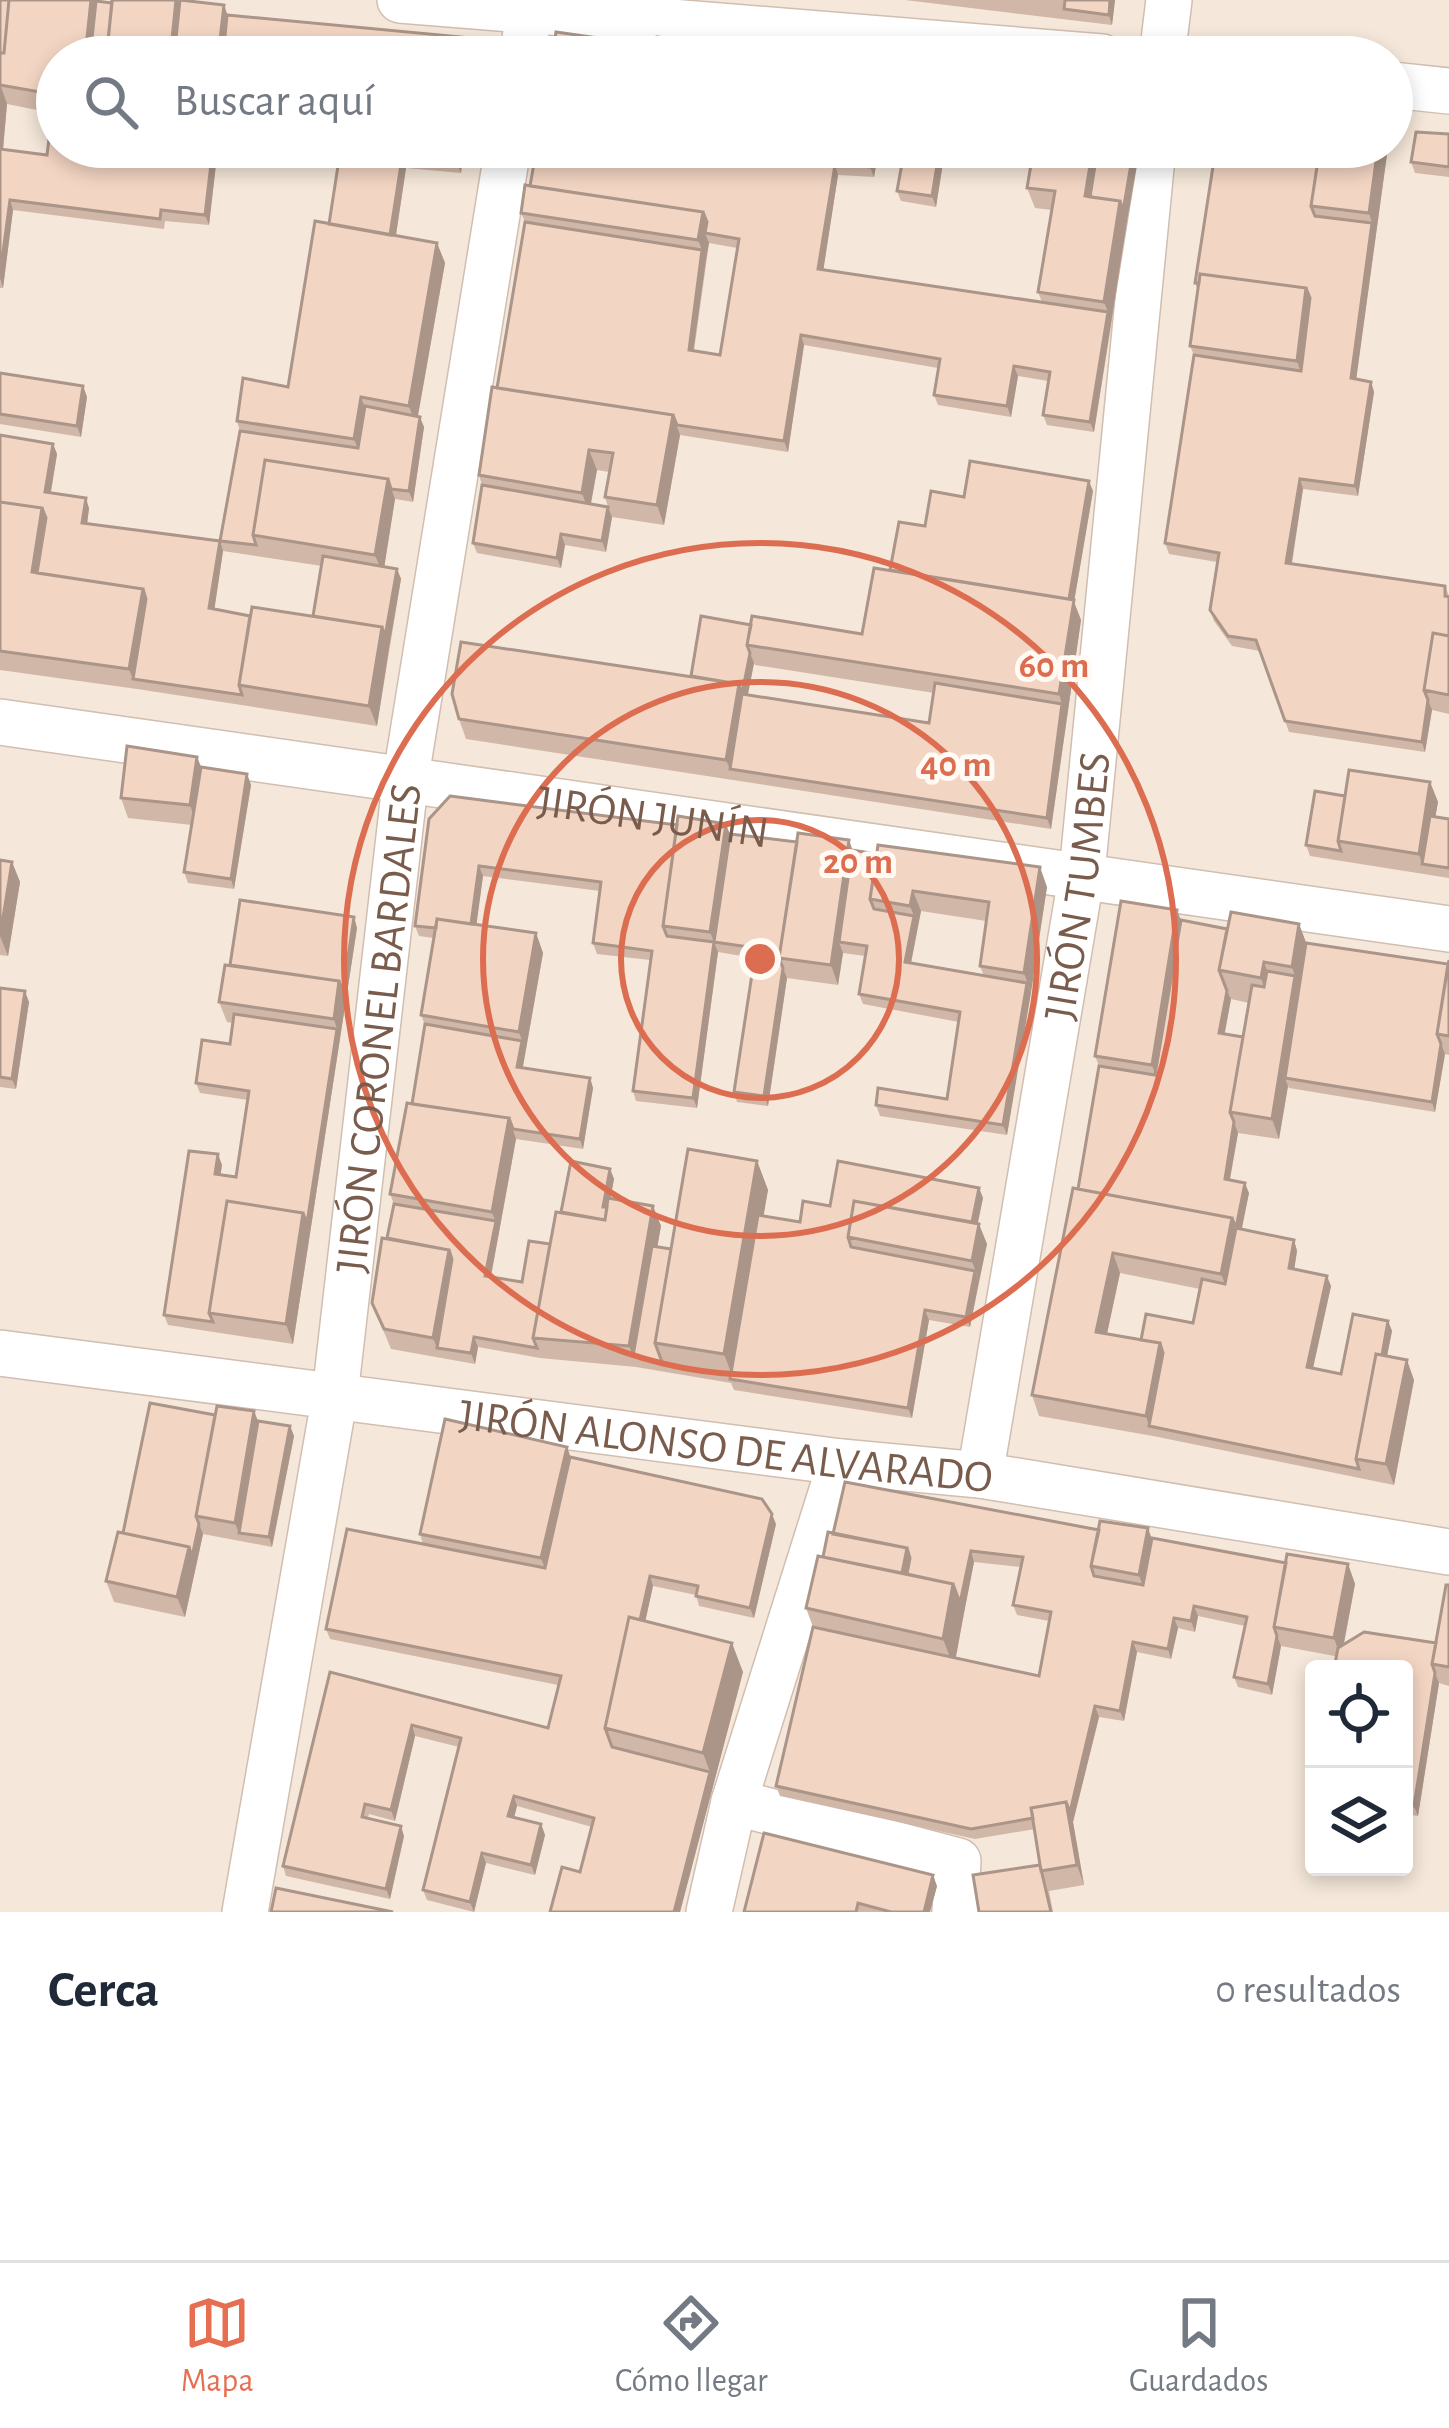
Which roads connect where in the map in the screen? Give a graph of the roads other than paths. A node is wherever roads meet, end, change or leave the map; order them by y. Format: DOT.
graph roads {
  1 [pos="400,0"];
  2 [pos="1169,0"];
  3 [pos="530,8"];
  4 [pos="525,36"];
  5 [pos="857,36"];
  6 [pos="1165,36"];
  7 [pos="1413,87"];
  8 [pos="1449,91"];
  9 [pos="505,168"];
  10 [pos="1152,168"];
  11 [pos="0,722"];
  12 [pos="406,776"];
  13 [pos="1082,873"];
  14 [pos="1449,929"];
  15 [pos="0,1353"];
  16 [pos="335,1395"];
  17 [pos="841,1462"];
  18 [pos="980,1474"];
  19 [pos="1449,1552"];
  20 [pos="734,1802"];
  21 [pos="245,1912"];
  22 [pos="709,1912"];
  23 [pos="955,1912"];
  1 -- 3 [label="street"];
  2 -- 6 [label="street"];
  3 -- 4 [label="street"];
  3 -- 5 [label="street"];
  7 -- 8 [label="street"];
  9 -- 12 [label="street, JIRÓN CORONEL BARDALES"];
  10 -- 13 [label="street, JIRÓN TUMBES"];
  11 -- 12 [label="street, JIRÓN JUNÍN"];
  12 -- 13 [label="street, JIRÓN JUNÍN"];
  12 -- 16 [label="street, JIRÓN CORONEL BARDALES"];
  13 -- 14 [label="street, JIRÓN JUNÍN"];
  13 -- 18 [label="street, JIRÓN TUMBES"];
  15 -- 16 [label="street, JIRÓN ALONSO DE ALVARADO"];
  16 -- 17 [label="street, JIRÓN ALONSO DE ALVARADO"];
  16 -- 21 [label="street, JIRÓN CORONEL BARDALES"];
  17 -- 18 [label="street, JIRÓN ALONSO DE ALVARADO"];
  17 -- 20 [label="street"];
  18 -- 19 [label="street, JIRÓN ALONSO DE ALVARADO"];
  20 -- 22 [label="street"];
  20 -- 23 [label="street"];
}
